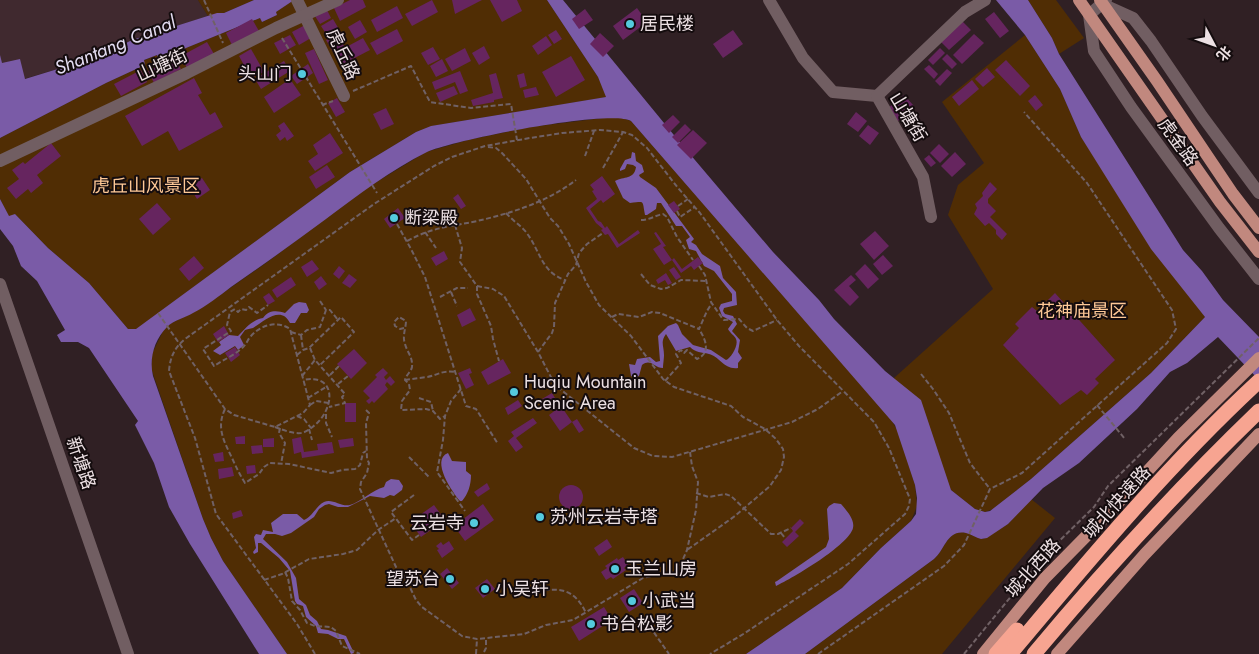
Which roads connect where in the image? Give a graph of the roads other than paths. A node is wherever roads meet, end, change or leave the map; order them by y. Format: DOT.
graph roads {
  1 [pos="297,0"];
  2 [pos="338,0"];
  3 [pos="769,0"];
  4 [pos="1079,0"];
  5 [pos="1103,1"];
  6 [pos="982,2"];
  7 [pos="304,15"];
  8 [pos="1089,15"];
  9 [pos="344,96"];
  10 [pos="877,96"];
  11 [pos="0,161"];
  12 [pos="1259,193"];
  13 [pos="931,217"];
  14 [pos="1259,228"];
  15 [pos="1259,252"];
  16 [pos="1259,279"];
  17 [pos="0,284"];
  18 [pos="1259,358"];
  19 [pos="1257,383"];
  20 [pos="1259,411"];
  21 [pos="1259,434"];
  22 [pos="1106,541"];
  23 [pos="128,654"];
  24 [pos="983,654"];
  25 [pos="996,654"];
  26 [pos="1010,654"];
  27 [pos="1034,654"];
  28 [pos="1057,654"];
  1 -- 7 [label="street, 虎丘路"];
  2 -- 7 [label="street, 山塘街"];
  3 -- 10 [label="street, 山塘街"];
  4 -- 8 [label="main road, 虎金路"];
  5 -- 8 [label="street"];
  5 -- 12 [label="street, 虎金路"];
  5 -- 14 [label="main road, 虎金路"];
  6 -- 10 [label="street"];
  7 -- 9 [label="street, 虎丘路"];
  7 -- 11 [label="street, 山塘街"];
  8 -- 15 [label="main road, 虎金路"];
  8 -- 16 [label="street, 虎金路"];
  10 -- 13 [label="street, 山塘街"];
  17 -- 23 [label="street, 新塘路"];
  18 -- 24 [label="main road, 城北西路"];
  19 -- 22 [label="highway, 城北快速路"];
  20 -- 27 [label="highway, 城北快速路"];
  21 -- 28 [label="main road"];
  22 -- 25 [label="highway"];
  22 -- 26 [label="highway, 城北快速路"];
}
